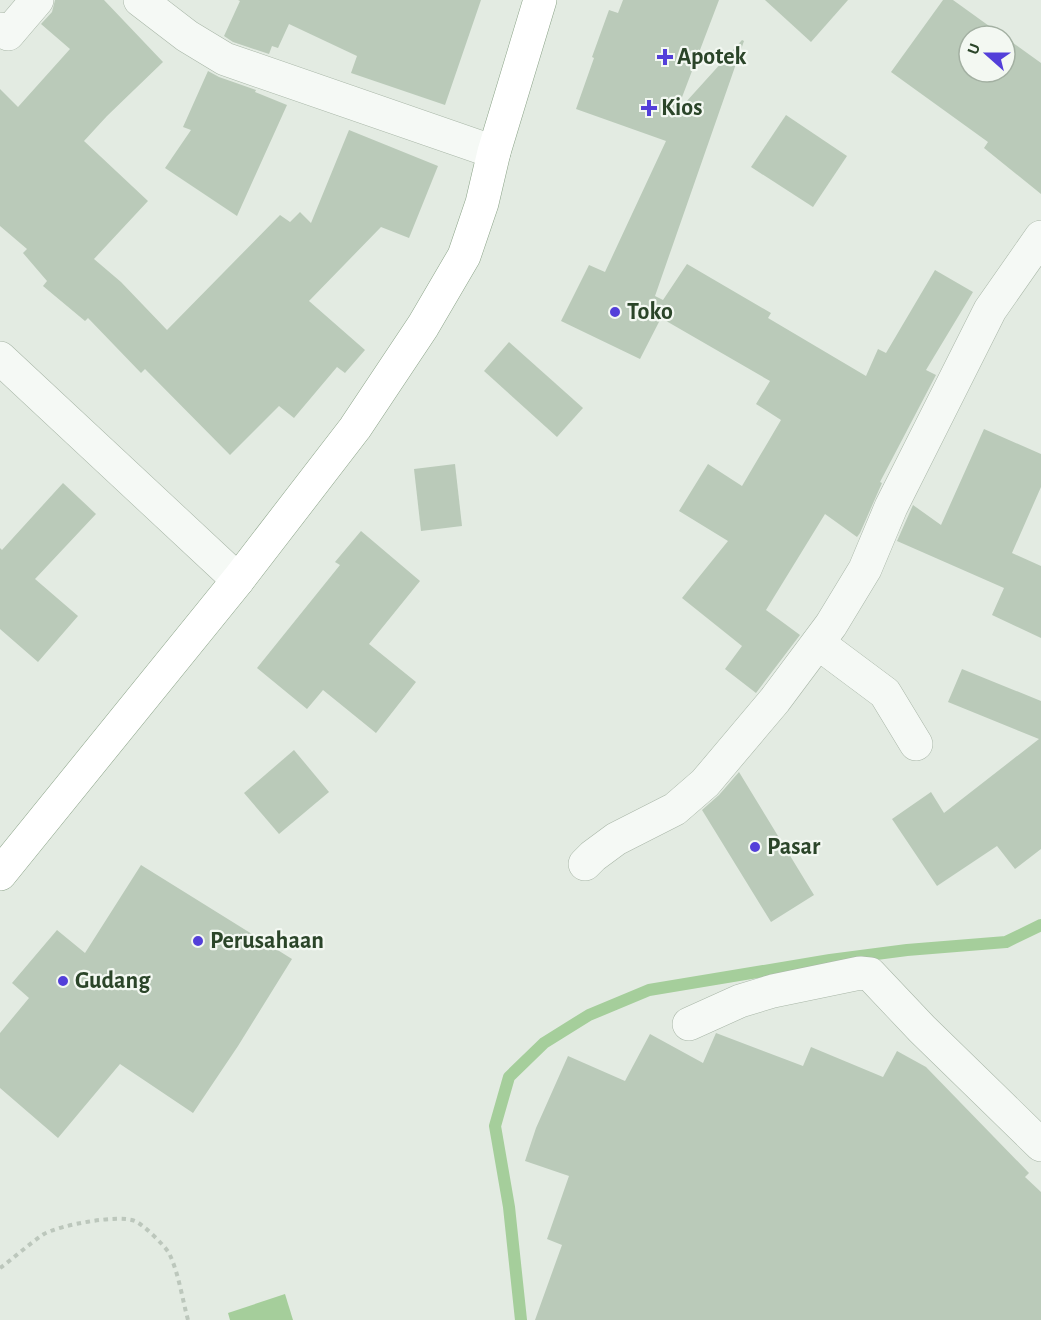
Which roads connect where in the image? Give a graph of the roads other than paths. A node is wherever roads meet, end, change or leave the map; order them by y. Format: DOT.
graph roads {
  1 [pos="37,0"];
  2 [pos="140,0"];
  3 [pos="540,0"];
  4 [pos="0,29"];
  5 [pos="494,152"];
  6 [pos="1041,237"];
  7 [pos="0,358"];
  8 [pos="237,580"];
  9 [pos="818,643"];
  10 [pos="916,744"];
  11 [pos="585,864"];
  12 [pos="0,874"];
  13 [pos="689,1024"];
  14 [pos="1041,1144"];
  1 -- 4 [label="street"];
  2 -- 5 [label="street"];
  3 -- 5 [label="highway"];
  5 -- 8 [label="highway"];
  6 -- 9 [label="street"];
  7 -- 8 [label="street"];
  8 -- 12 [label="highway"];
  9 -- 10 [label="street"];
  9 -- 11 [label="street"];
  13 -- 14 [label="street"];
}
